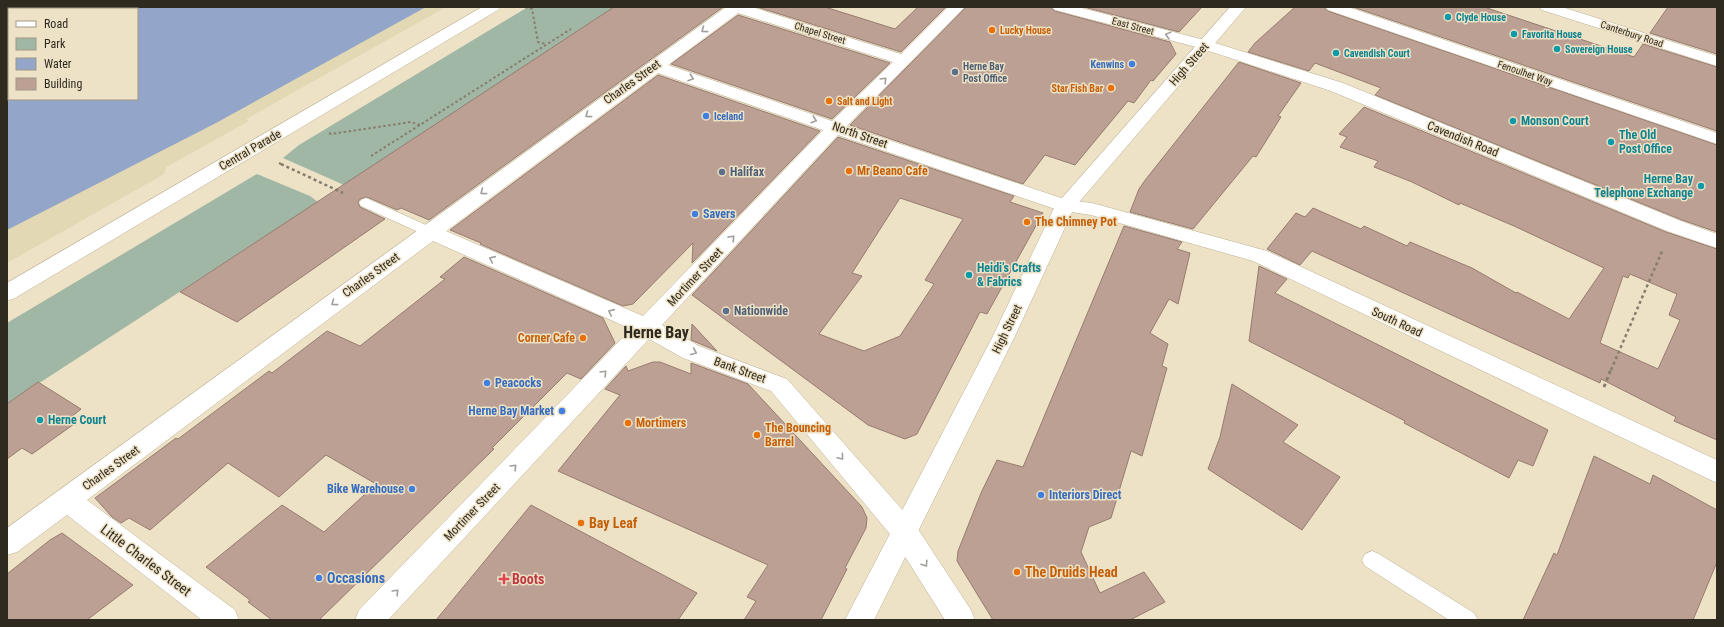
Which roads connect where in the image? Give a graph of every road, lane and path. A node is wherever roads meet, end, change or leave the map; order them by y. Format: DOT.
graph roads {
  1 [pos="493,7"];
  2 [pos="525,7"];
  3 [pos="736,7"];
  4 [pos="958,7"];
  5 [pos="1060,7"];
  6 [pos="1238,7"];
  7 [pos="1333,7"];
  8 [pos="1547,7"];
  9 [pos="571,29"];
  10 [pos="546,44"];
  11 [pos="1206,45"];
  12 [pos="904,60"];
  13 [pos="1717,61"];
  14 [pos="654,66"];
  15 [pos="421,125"];
  16 [pos="836,127"];
  17 [pos="331,134"];
  18 [pos="1717,139"];
  19 [pos="254,148"];
  20 [pos="371,156"];
  21 [pos="343,193"];
  22 [pos="366,203"];
  23 [pos="1065,206"];
  24 [pos="1674,226"];
  25 [pos="430,232"];
  26 [pos="1717,241"];
  27 [pos="7,293"];
  28 [pos="647,328"];
  29 [pos="1593,414"];
  30 [pos="1717,472"];
  31 [pos="67,500"];
  32 [pos="904,531"];
  33 [pos="7,543"];
  34 [pos="1372,560"];
  35 [pos="225,620"];
  36 [pos="369,620"];
  37 [pos="859,620"];
  38 [pos="962,620"];
  39 [pos="1467,620"];
  1 -- 19 [label="street, Central Parade"];
  2 -- 10 [label="path"];
  3 -- 12 [label="street, Chapel Street"];
  3 -- 14 [label="street, Charles Street, one-way"];
  4 -- 12 [label="street, Mortimer Street"];
  11 -- 5 [label="street, East Street, one-way"];
  6 -- 11 [label="street, High Street"];
  7 -- 18 [label="street, Fenoulhet Way"];
  8 -- 13 [label="street, Canterbury Road"];
  9 -- 10 [label="path"];
  10 -- 15 [label="path"];
  11 -- 23 [label="street, High Street"];
  11 -- 24 [label="street, Cavendish Road"];
  16 -- 12 [label="street, Mortimer Street, one-way"];
  14 -- 16 [label="street, North Street, one-way"];
  14 -- 25 [label="street, Charles Street, one-way"];
  15 -- 17 [label="path"];
  15 -- 20 [label="path"];
  16 -- 23 [label="street, North Street"];
  28 -- 16 [label="street, Mortimer Street, one-way"];
  19 -- 21 [label="path"];
  19 -- 27 [label="street, Central Parade"];
  22 -- 25 [label="lane"];
  23 -- 29 [label="street, South Road"];
  23 -- 32 [label="street, High Street"];
  24 -- 26 [label="street, Cavendish Road"];
  24 -- 29 [label="path"];
  28 -- 25 [label="street, Bank Street, one-way"];
  25 -- 31 [label="street, Charles Street, one-way"];
  28 -- 32 [label="street, Bank Street, one-way"];
  36 -- 28 [label="street, Mortimer Street, one-way"];
  29 -- 30 [label="street, South Road"];
  31 -- 33 [label="street, Charles Street"];
  31 -- 35 [label="street, Little Charles Street"];
  32 -- 37 [label="street, High Street"];
  32 -- 38 [label="street, Bank Street, one-way"];
  34 -- 39 [label="lane"];
}
